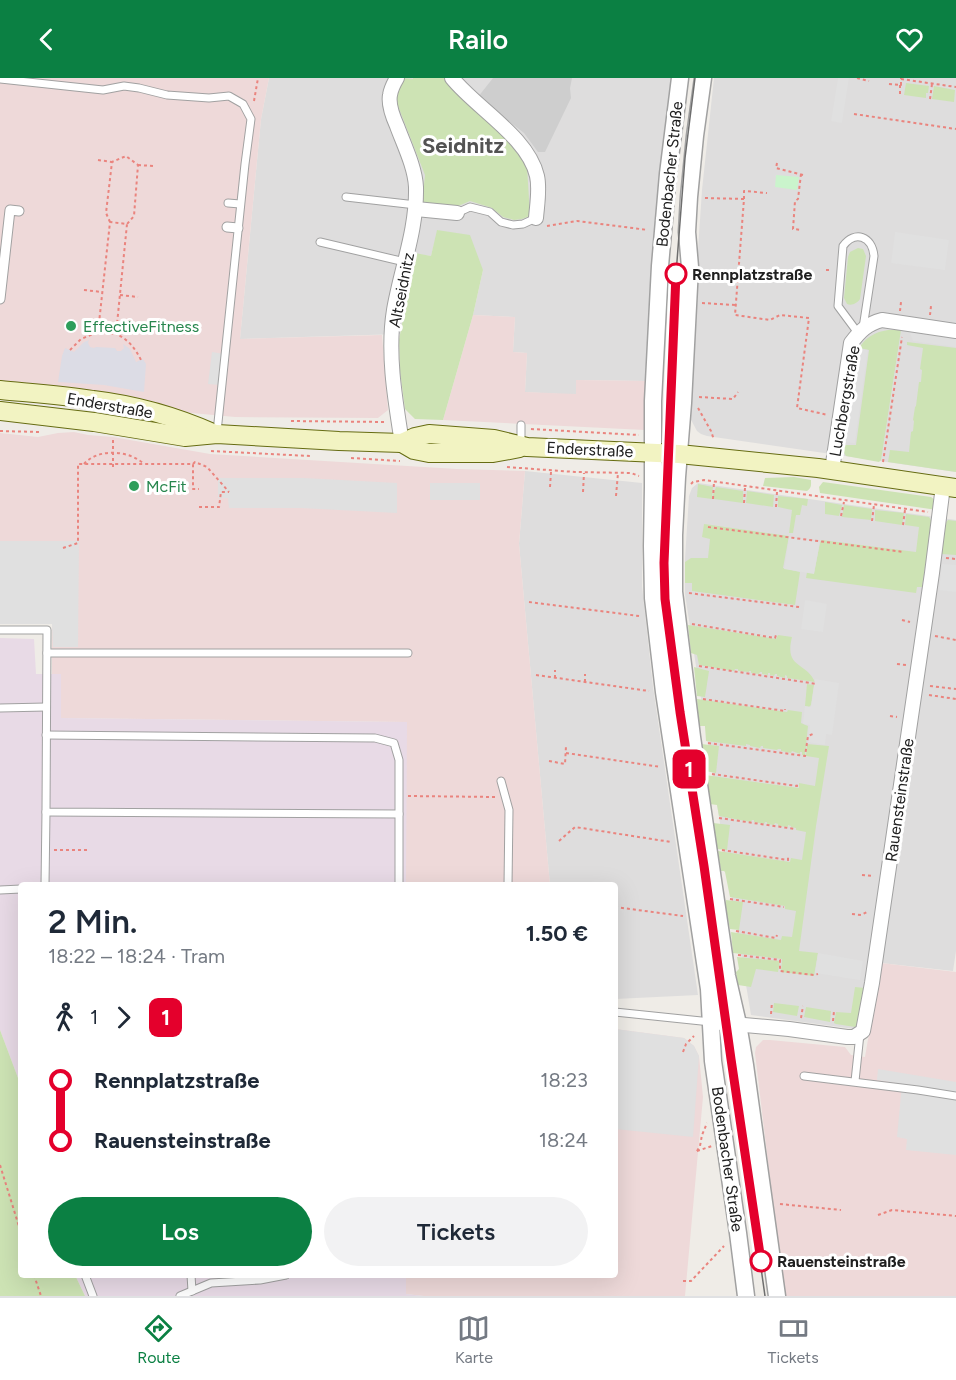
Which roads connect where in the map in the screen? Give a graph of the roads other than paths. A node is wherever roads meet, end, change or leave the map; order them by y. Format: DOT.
graph roads {
  1 [pos="397,78"];
  2 [pos="452,78"];
  3 [pos="680,78"];
  4 [pos="703,78"];
  5 [pos="0,79"];
  6 [pos="346,197"];
  7 [pos="228,203"];
  8 [pos="240,204"];
  9 [pos="416,207"];
  10 [pos="19,211"];
  11 [pos="457,213"];
  12 [pos="536,218"];
  13 [pos="227,227"];
  14 [pos="238,228"];
  15 [pos="320,242"];
  16 [pos="405,262"];
  17 [pos="0,299"];
  18 [pos="861,331"];
  19 [pos="956,331"];
  20 [pos="0,390"];
  21 [pos="0,411"];
  22 [pos="521,424"];
  23 [pos="216,434"];
  24 [pos="402,442"];
  25 [pos="524,446"];
  26 [pos="653,452"];
  27 [pos="679,454"];
  28 [pos="832,470"];
  29 [pos="949,487"];
  30 [pos="0,630"];
  31 [pos="46,653"];
  32 [pos="408,653"];
  33 [pos="46,707"];
  34 [pos="0,708"];
  35 [pos="46,735"];
  36 [pos="501,781"];
  37 [pos="46,812"];
  38 [pos="399,814"];
  39 [pos="45,882"];
  40 [pos="399,882"];
  41 [pos="508,882"];
  42 [pos="18,889"];
  43 [pos="0,890"];
  44 [pos="618,1012"];
  45 [pos="711,1022"];
  46 [pos="738,1024"];
  47 [pos="860,1034"];
  48 [pos="804,1076"];
  49 [pos="855,1082"];
  50 [pos="956,1096"];
  51 [pos="86,1278"];
  52 [pos="191,1278"];
  53 [pos="270,1278"];
  54 [pos="192,1291"];
  55 [pos="93,1296"];
  56 [pos="180,1296"];
  57 [pos="746,1296"];
  58 [pos="777,1296"];
  1 -- 9 [label="street, Altseidnitz"];
  2 -- 12 [label="street"];
  3 -- 26 [label="street, Bodenbacher Straße"];
  4 -- 27 [label="street, Bodenbacher Straße"];
  5 -- 8 [label="lane"];
  6 -- 9 [label="lane"];
  7 -- 8 [label="lane"];
  8 -- 14 [label="lane"];
  9 -- 11 [label="street"];
  9 -- 16 [label="street, Altseidnitz"];
  10 -- 17 [label="street"];
  11 -- 12 [label="lane"];
  13 -- 14 [label="street"];
  14 -- 23 [label="lane"];
  15 -- 16 [label="lane"];
  16 -- 24 [label="street, Altseidnitz"];
  18 -- 18 [label="lane, Luchbergstraße"];
  18 -- 19 [label="street, Luchbergstraße"];
  18 -- 28 [label="street, Luchbergstraße"];
  20 -- 23 [label="main road, Enderstraße"];
  21 -- 23 [label="main road, Enderstraße"];
  22 -- 25 [label="lane"];
  23 -- 24 [label="main road, Enderstraße"];
  24 -- 25 [label="main road, Enderstraße"];
  25 -- 26 [label="main road, Enderstraße"];
  26 -- 27 [label="main road"];
  26 -- 45 [label="street, Bodenbacher Straße"];
  27 -- 28 [label="main road"];
  27 -- 46 [label="street, Bodenbacher Straße"];
  28 -- 29 [label="main road"];
  29 -- 47 [label="street, Rauensteinstraße"];
  30 -- 31 [label="lane"];
  31 -- 32 [label="lane"];
  31 -- 33 [label="lane"];
  33 -- 34 [label="lane"];
  33 -- 35 [label="lane"];
  35 -- 37 [label="lane"];
  35 -- 38 [label="lane"];
  36 -- 41 [label="lane"];
  37 -- 38 [label="lane"];
  37 -- 39 [label="lane"];
  38 -- 40 [label="lane"];
  42 -- 43 [label="lane"];
  44 -- 45 [label="lane"];
  45 -- 46 [label="street"];
  45 -- 57 [label="street, Bodenbacher Straße"];
  46 -- 47 [label="street"];
  46 -- 58 [label="street, Bodenbacher Straße"];
  47 -- 49 [label="lane"];
  48 -- 49 [label="lane"];
  49 -- 50 [label="lane"];
  51 -- 55 [label="lane"];
  52 -- 54 [label="lane"];
  53 -- 54 [label="lane"];
  54 -- 56 [label="lane"];
}
